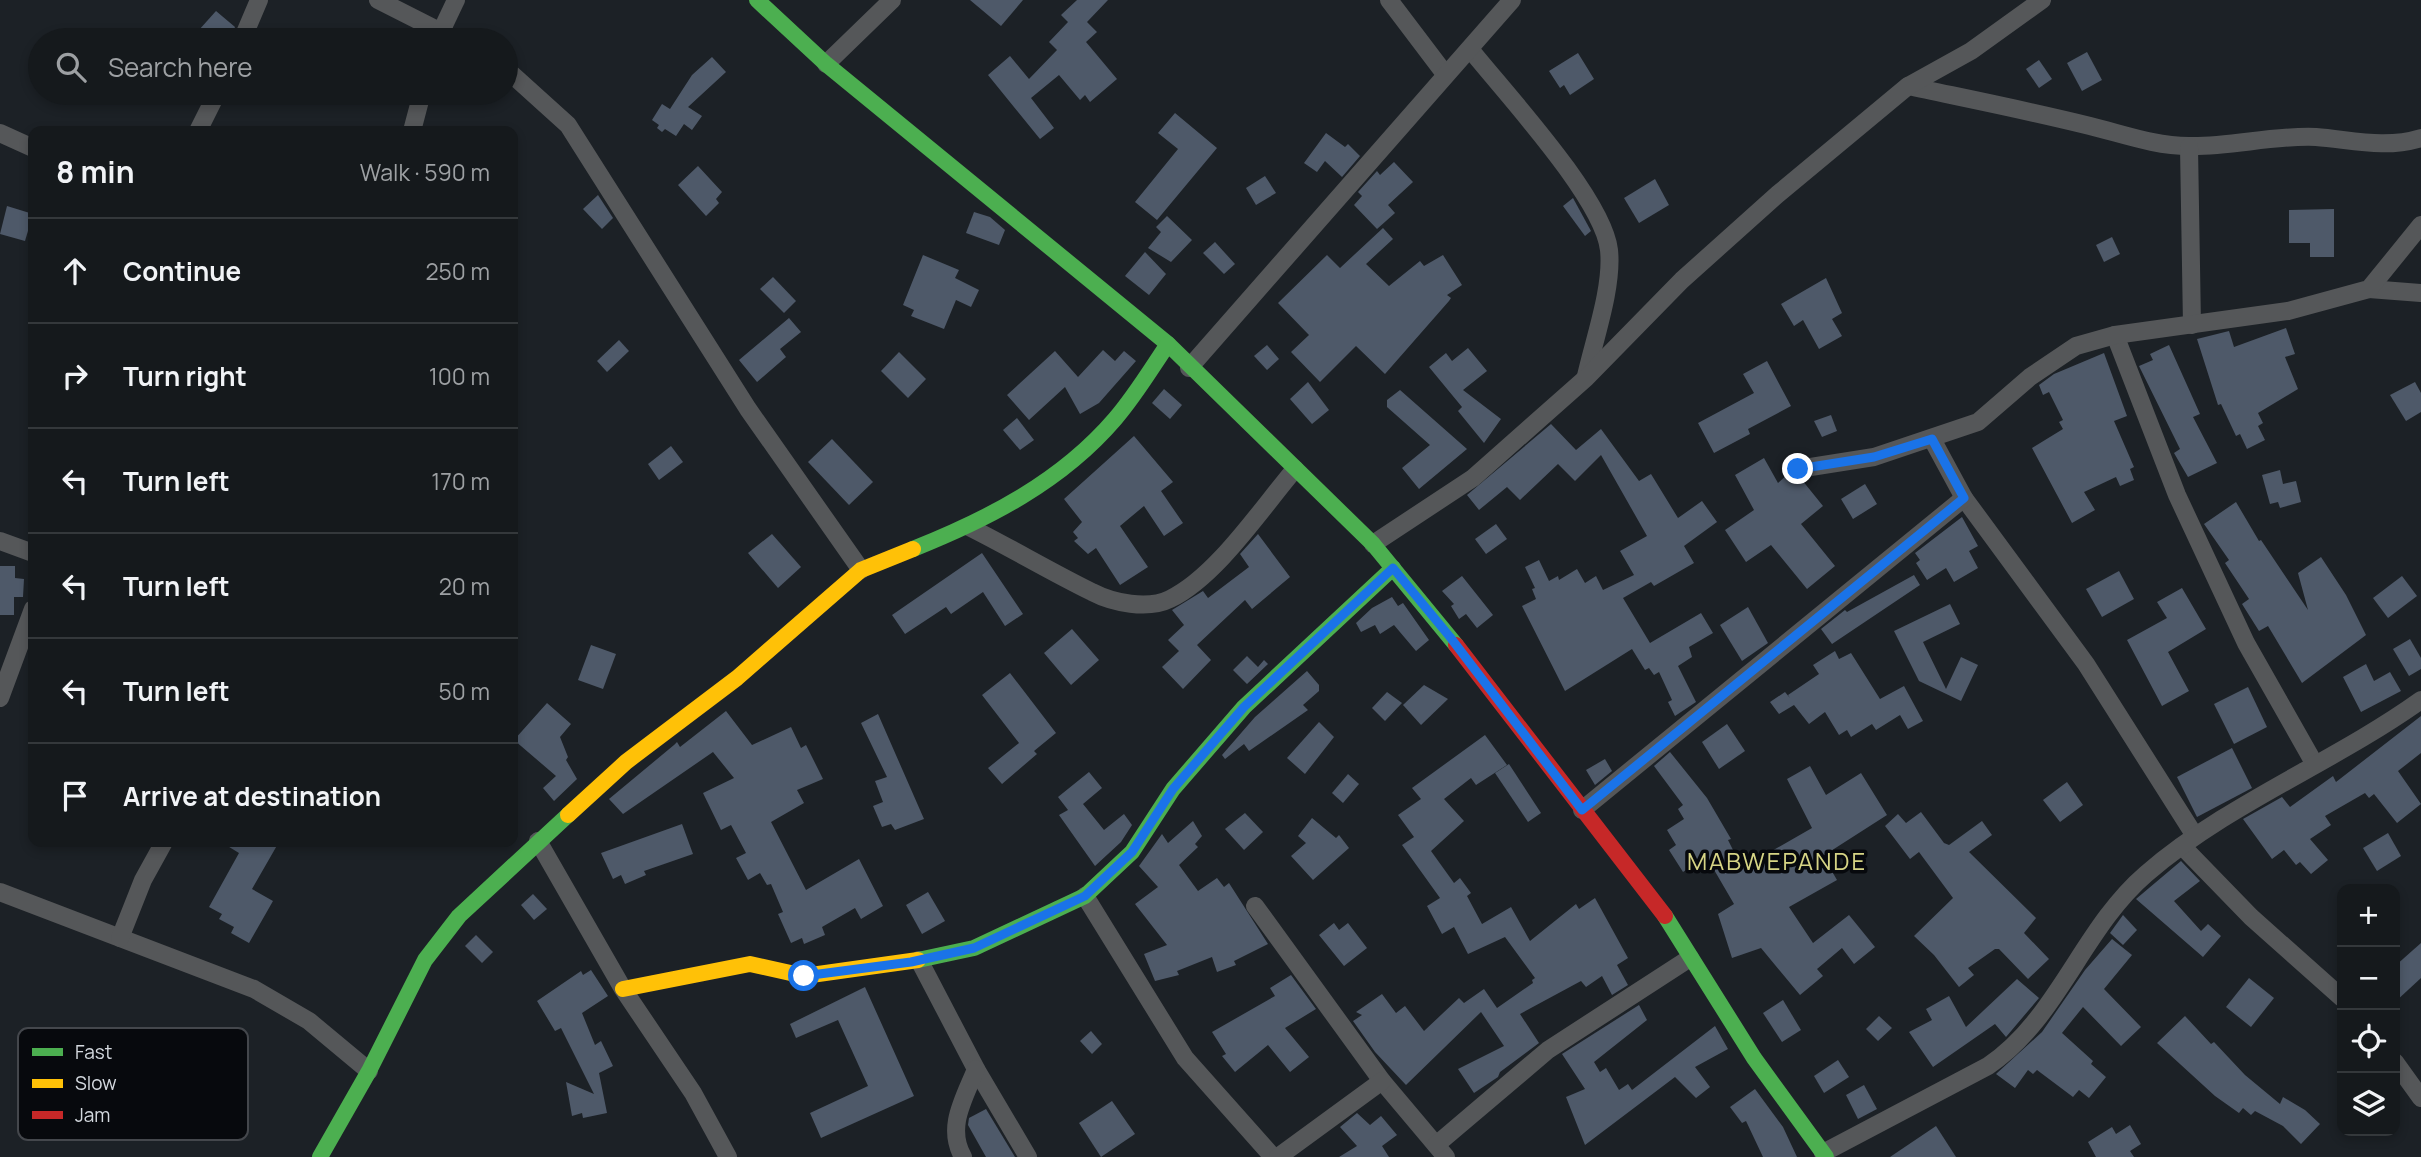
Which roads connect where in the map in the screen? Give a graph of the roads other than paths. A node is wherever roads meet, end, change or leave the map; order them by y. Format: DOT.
graph roads {
  1 [pos="259,0"];
  2 [pos="378,0"];
  3 [pos="456,0"];
  4 [pos="757,0"];
  5 [pos="892,0"];
  6 [pos="1389,0"];
  7 [pos="1512,0"];
  8 [pos="2042,0"];
  9 [pos="247,28"];
  10 [pos="425,28"];
  11 [pos="442,28"];
  12 [pos="1470,49"];
  13 [pos="826,64"];
  14 [pos="1445,75"];
  15 [pos="518,79"];
  16 [pos="1908,86"];
  17 [pos="211,105"];
  18 [pos="419,105"];
  19 [pos="200,126"];
  20 [pos="413,126"];
  21 [pos="0,133"];
  22 [pos="2421,138"];
  23 [pos="28,146"];
  24 [pos="2189,146"];
  25 [pos="2421,225"];
  26 [pos="2369,289"];
  27 [pos="2421,293"];
  28 [pos="2192,325"];
  29 [pos="2115,335"];
  30 [pos="1168,344"];
  31 [pos="1189,368"];
  32 [pos="1586,377"];
  33 [pos="1932,439"];
  34 [pos="1295,469"];
  35 [pos="1798,469"];
  36 [pos="1964,498"];
  37 [pos="969,527"];
  38 [pos="0,541"];
  39 [pos="1373,544"];
  40 [pos="28,550"];
  41 [pos="1393,568"];
  42 [pos="862,570"];
  43 [pos="28,622"];
  44 [pos="0,698"];
  45 [pos="2421,700"];
  46 [pos="2314,763"];
  47 [pos="1582,810"];
  48 [pos="538,841"];
  49 [pos="2189,841"];
  50 [pos="161,847"];
  51 [pos="0,892"];
  52 [pos="1085,896"];
  53 [pos="1255,906"];
  54 [pos="120,937"];
  55 [pos="1690,958"];
  56 [pos="919,960"];
  57 [pos="623,989"];
  58 [pos="2337,994"];
  59 [pos="976,1069"];
  60 [pos="2400,1069"];
  61 [pos="369,1071"];
  62 [pos="1382,1081"];
  63 [pos="2421,1098"];
  64 [pos="1441,1151"];
  65 [pos="1824,1155"];
  66 [pos="320,1157"];
  67 [pos="728,1157"];
  68 [pos="962,1157"];
  69 [pos="1028,1157"];
  70 [pos="1276,1157"];
  1 -- 9 [label="street"];
  2 -- 10 [label="street"];
  3 -- 11 [label="street"];
  4 -- 13 [label="street"];
  5 -- 13 [label="street"];
  6 -- 14 [label="street"];
  7 -- 12 [label="street"];
  8 -- 16 [label="street"];
  12 -- 14 [label="street"];
  12 -- 32 [label="street"];
  13 -- 30 [label="street"];
  14 -- 31 [label="street"];
  15 -- 42 [label="street"];
  16 -- 24 [label="street"];
  16 -- 32 [label="street"];
  17 -- 19 [label="street"];
  18 -- 20 [label="street"];
  21 -- 23 [label="street"];
  22 -- 24 [label="street"];
  24 -- 28 [label="street"];
  25 -- 26 [label="street"];
  26 -- 27 [label="street"];
  26 -- 28 [label="street"];
  28 -- 29 [label="street"];
  29 -- 33 [label="street"];
  29 -- 46 [label="street"];
  30 -- 31 [label="street"];
  30 -- 37 [label="street"];
  31 -- 34 [label="street"];
  32 -- 39 [label="street"];
  33 -- 35 [label="street"];
  33 -- 36 [label="street"];
  34 -- 37 [label="street"];
  34 -- 39 [label="street"];
  36 -- 47 [label="street"];
  36 -- 49 [label="street"];
  37 -- 42 [label="street"];
  38 -- 40 [label="street"];
  39 -- 41 [label="street"];
  41 -- 47 [label="street"];
  41 -- 52 [label="street"];
  42 -- 48 [label="street"];
  43 -- 44 [label="street"];
  45 -- 46 [label="street"];
  46 -- 49 [label="street"];
  47 -- 55 [label="street"];
  48 -- 57 [label="street"];
  48 -- 61 [label="street"];
  49 -- 58 [label="street"];
  49 -- 65 [label="street"];
  50 -- 54 [label="street"];
  51 -- 54 [label="street"];
  52 -- 56 [label="street"];
  52 -- 70 [label="street"];
  53 -- 62 [label="street"];
  54 -- 61 [label="street"];
  55 -- 64 [label="street"];
  55 -- 65 [label="street"];
  56 -- 57 [label="street"];
  56 -- 59 [label="street"];
  57 -- 67 [label="street"];
  59 -- 68 [label="street"];
  59 -- 69 [label="street"];
  60 -- 63 [label="street"];
  61 -- 66 [label="street"];
  62 -- 64 [label="street"];
  62 -- 70 [label="street"];
}
